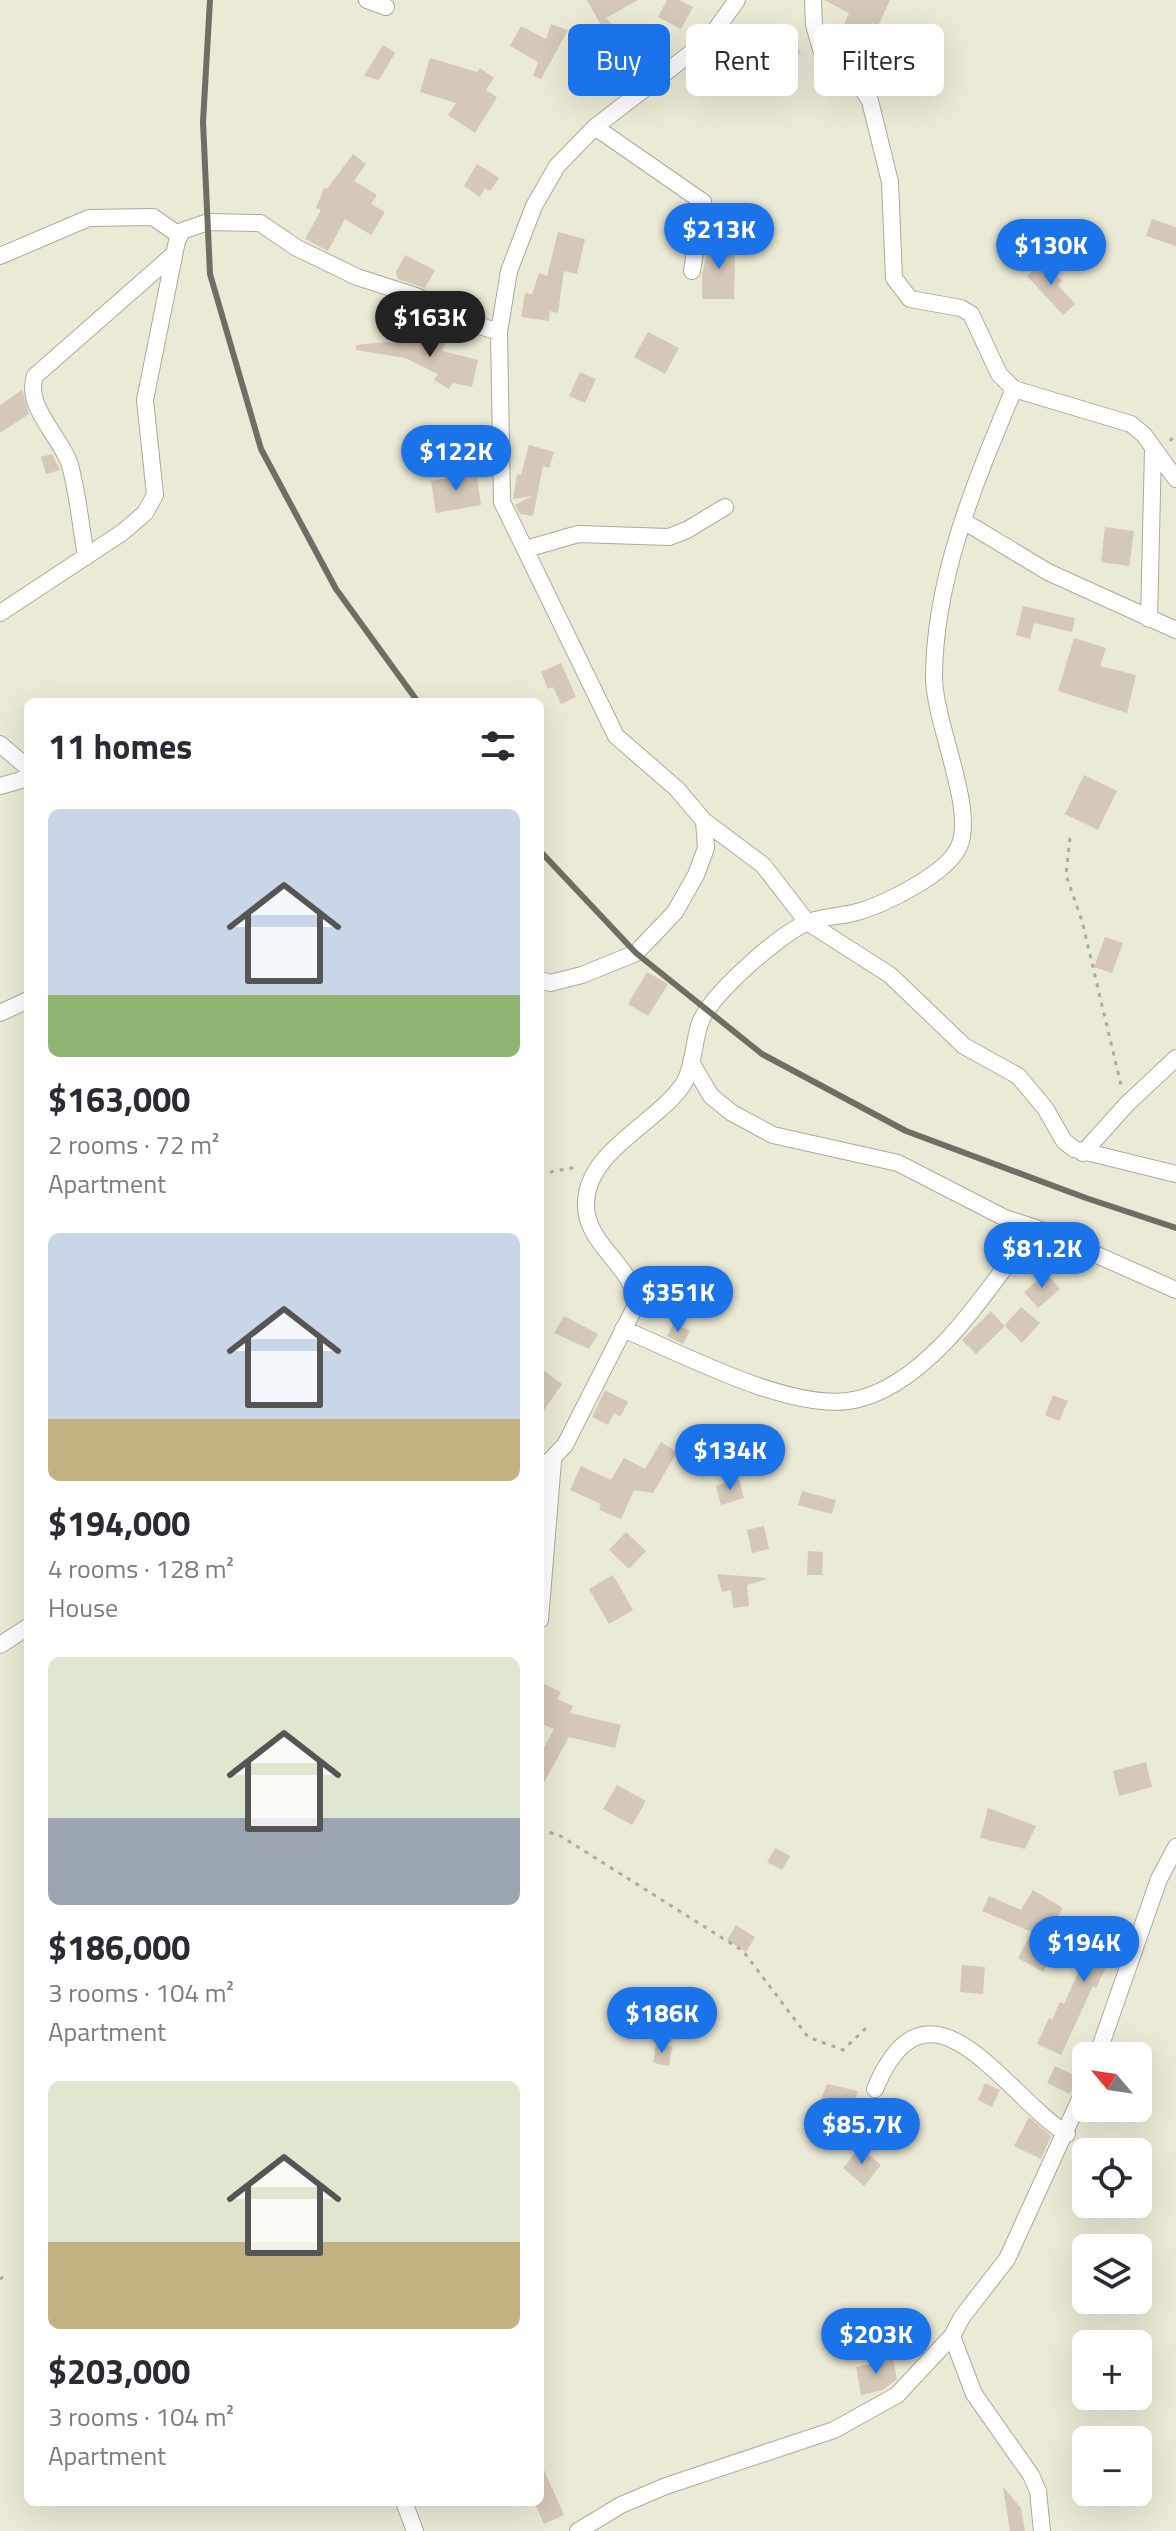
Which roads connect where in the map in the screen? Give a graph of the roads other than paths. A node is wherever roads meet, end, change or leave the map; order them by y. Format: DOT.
graph roads {
  1 [pos="367,0"];
  2 [pos="737,0"];
  3 [pos="813,0"];
  4 [pos="386,7"];
  5 [pos="595,127"];
  6 [pos="179,235"];
  7 [pos="174,254"];
  8 [pos="0,256"];
  9 [pos="692,271"];
  10 [pos="499,332"];
  11 [pos="1014,389"];
  12 [pos="1153,450"];
  13 [pos="1176,479"];
  14 [pos="725,507"];
  15 [pos="965,522"];
  16 [pos="526,549"];
  17 [pos="86,557"];
  18 [pos="0,613"];
  19 [pos="1149,619"];
  20 [pos="1176,630"];
  21 [pos="0,744"];
  22 [pos="24,765"];
  23 [pos="24,779"];
  24 [pos="0,786"];
  25 [pos="704,821"];
  26 [pos="807,922"];
  27 [pos="544,981"];
  28 [pos="24,1002"];
  29 [pos="0,1013"];
  30 [pos="1176,1058"];
  31 [pos="691,1062"];
  32 [pos="1083,1153"];
  33 [pos="1176,1174"];
  34 [pos="1036,1228"];
  35 [pos="1176,1290"];
  36 [pos="623,1329"];
  37 [pos="546,1466"];
  38 [pos="544,1517"];
  39 [pos="24,1630"];
  40 [pos="0,1645"];
  41 [pos="1176,1847"];
  42 [pos="1102,2042"];
  43 [pos="875,2089"];
  44 [pos="1072,2121"];
  45 [pos="1067,2134"];
  46 [pos="952,2336"];
  47 [pos="406,2506"];
  48 [pos="415,2531"];
  49 [pos="578,2531"];
  50 [pos="1042,2531"];
  1 -- 4 [label="street"];
  2 -- 5 [label="street"];
  3 -- 11 [label="street"];
  5 -- 9 [label="street"];
  5 -- 10 [label="street"];
  6 -- 7 [label="street"];
  6 -- 8 [label="street"];
  6 -- 10 [label="street"];
  7 -- 17 [label="street"];
  7 -- 17 [label="street"];
  10 -- 16 [label="street"];
  11 -- 12 [label="street"];
  11 -- 15 [label="street"];
  12 -- 13 [label="street"];
  12 -- 19 [label="street"];
  14 -- 16 [label="street"];
  15 -- 19 [label="street"];
  15 -- 26 [label="street"];
  16 -- 25 [label="street"];
  17 -- 18 [label="street"];
  19 -- 20 [label="street"];
  21 -- 22 [label="street"];
  23 -- 24 [label="street"];
  25 -- 26 [label="street"];
  25 -- 27 [label="street"];
  26 -- 31 [label="street"];
  26 -- 32 [label="street"];
  28 -- 29 [label="street"];
  30 -- 32 [label="street"];
  31 -- 34 [label="street"];
  31 -- 36 [label="street"];
  32 -- 33 [label="street"];
  34 -- 35 [label="street"];
  34 -- 36 [label="street"];
  36 -- 37 [label="street"];
  37 -- 38 [label="street"];
  39 -- 40 [label="street"];
  41 -- 42 [label="street"];
  43 -- 45 [label="street"];
  44 -- 45 [label="street"];
  45 -- 46 [label="street"];
  46 -- 49 [label="street"];
  46 -- 50 [label="street"];
  47 -- 48 [label="street"];
}
